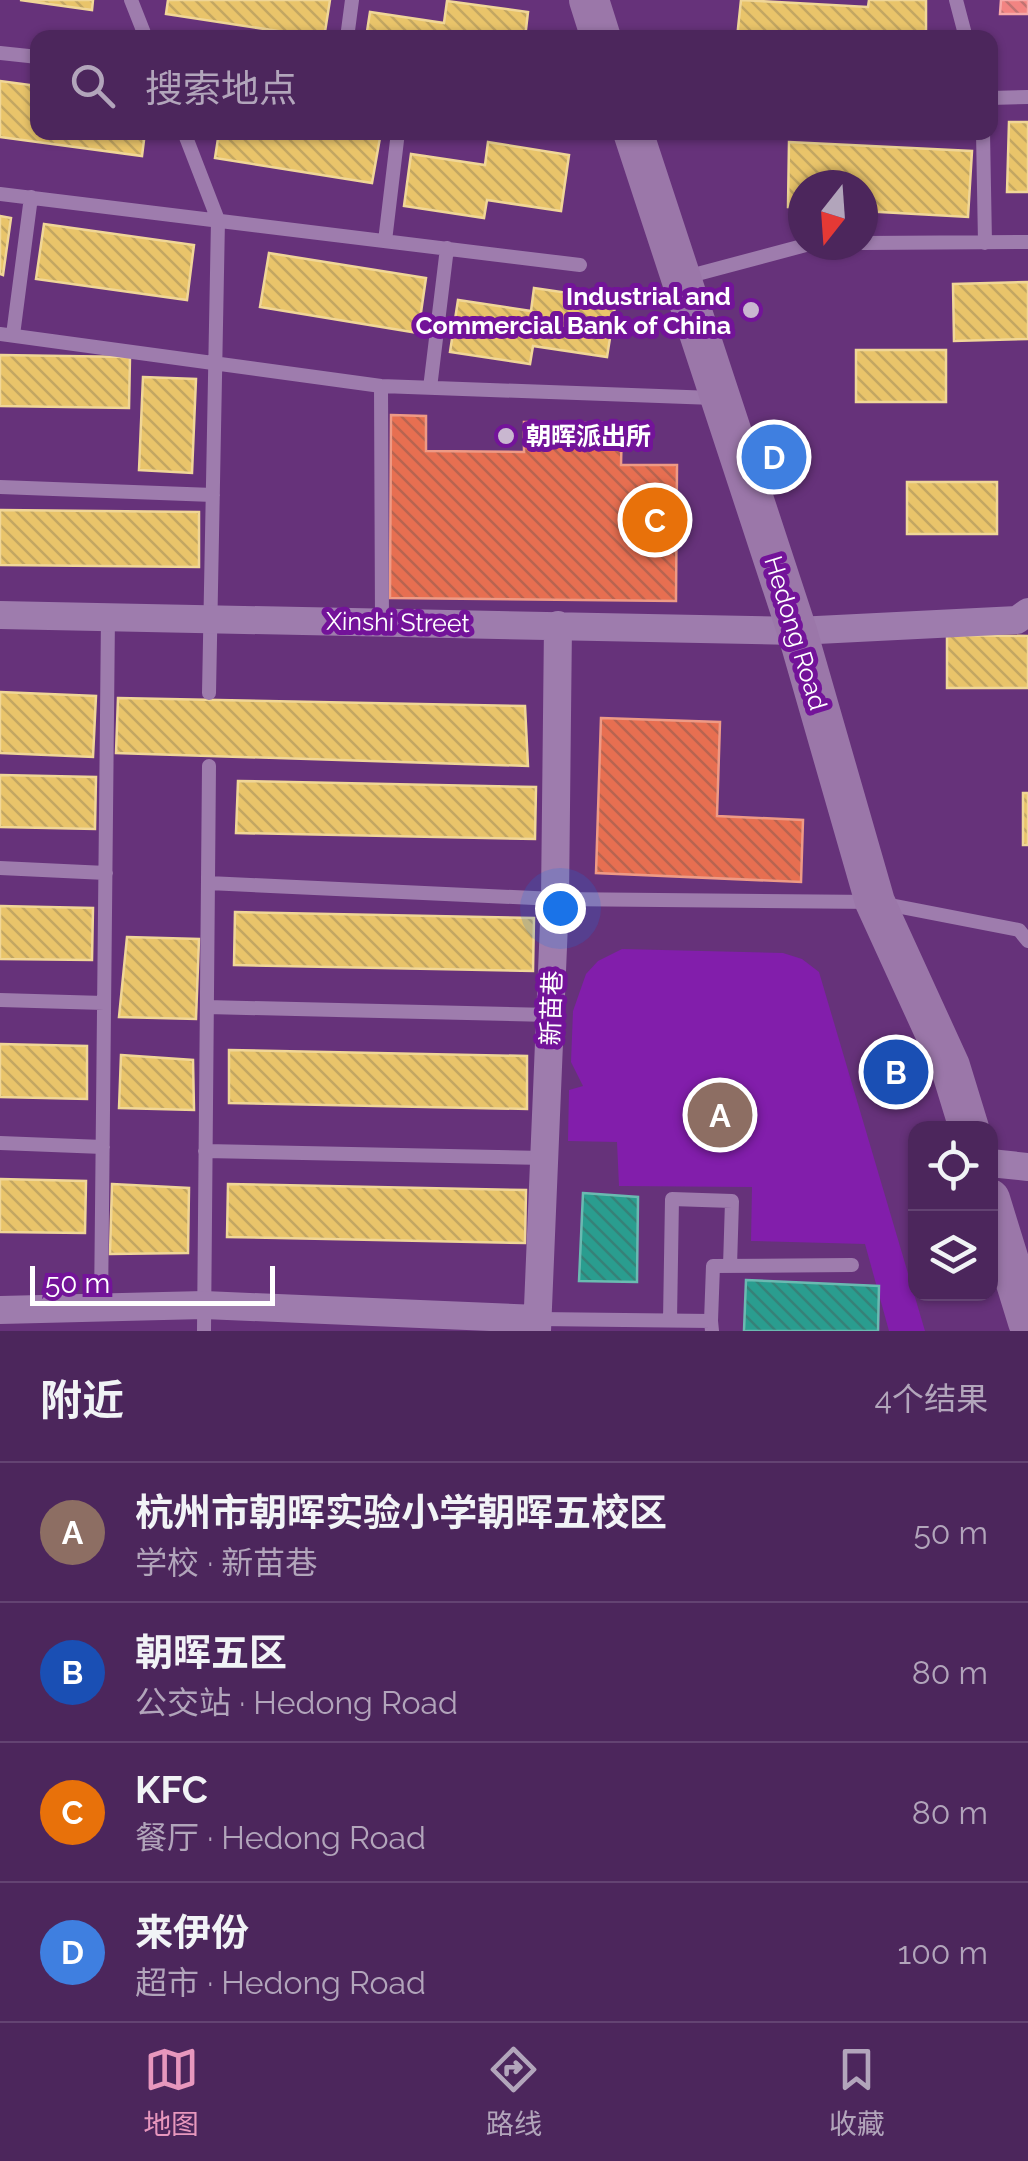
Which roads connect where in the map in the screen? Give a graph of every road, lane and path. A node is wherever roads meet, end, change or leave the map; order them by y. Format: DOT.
graph roads {
  1 [pos="132,0"];
  2 [pos="352,0"];
  3 [pos="589,0"];
  4 [pos="956,0"];
  5 [pos="143,30"];
  6 [pos="349,30"];
  7 [pos="598,30"];
  8 [pos="964,30"];
  9 [pos="0,53"];
  10 [pos="30,56"];
  11 [pos="1028,97"];
  12 [pos="998,98"];
  13 [pos="187,140"];
  14 [pos="397,140"];
  15 [pos="635,140"];
  16 [pos="983,140"];
  17 [pos="0,194"];
  18 [pos="31,198"];
  19 [pos="218,220"];
  20 [pos="385,241"];
  21 [pos="985,242"];
  22 [pos="1028,242"];
  23 [pos="878,243"];
  24 [pos="447,248"];
  25 [pos="788,250"];
  26 [pos="580,265"];
  27 [pos="681,278"];
  28 [pos="7,334"];
  29 [pos="215,363"];
  30 [pos="381,386"];
  31 [pos="430,388"];
  32 [pos="720,398"];
  33 [pos="0,487"];
  34 [pos="212,495"];
  35 [pos="1028,612"];
  36 [pos="0,615"];
  37 [pos="108,616"];
  38 [pos="210,618"];
  39 [pos="382,621"];
  40 [pos="558,625"];
  41 [pos="797,630"];
  42 [pos="209,692"];
  43 [pos="208,766"];
  44 [pos="0,868"];
  45 [pos="106,873"];
  46 [pos="208,883"];
  47 [pos="555,899"];
  48 [pos="875,902"];
  49 [pos="1028,941"];
  50 [pos="0,1000"];
  51 [pos="104,1003"];
  52 [pos="206,1007"];
  53 [pos="550,1014"];
  54 [pos="967,1121"];
  55 [pos="0,1143"];
  56 [pos="102,1146"];
  57 [pos="205,1151"];
  58 [pos="544,1158"];
  59 [pos="998,1164"];
  60 [pos="1028,1167"];
  61 [pos="994,1211"];
  62 [pos="730,1266"];
  63 [pos="852,1266"];
  64 [pos="100,1308"];
  65 [pos="0,1310"];
  66 [pos="204,1318"];
  67 [pos="670,1320"];
  68 [pos="1028,1322"];
  69 [pos="538,1325"];
  70 [pos="712,1326"];
  1 -- 5 [label="lane"];
  2 -- 6 [label="lane"];
  3 -- 7 [label="main road"];
  4 -- 8 [label="lane"];
  9 -- 10 [label="lane"];
  11 -- 12 [label="lane"];
  13 -- 19 [label="lane"];
  14 -- 20 [label="lane"];
  15 -- 27 [label="main road, Hedong Road"];
  16 -- 21 [label="lane"];
  17 -- 18 [label="lane"];
  18 -- 19 [label="lane"];
  18 -- 28 [label="lane"];
  19 -- 20 [label="lane"];
  19 -- 29 [label="lane"];
  20 -- 24 [label="lane"];
  21 -- 22 [label="lane"];
  21 -- 23 [label="lane"];
  24 -- 26 [label="lane"];
  24 -- 31 [label="lane"];
  25 -- 27 [label="lane"];
  27 -- 32 [label="main road, Hedong Road"];
  28 -- 29 [label="lane"];
  29 -- 30 [label="lane"];
  29 -- 34 [label="lane"];
  30 -- 31 [label="lane"];
  30 -- 39 [label="lane"];
  31 -- 32 [label="lane"];
  32 -- 41 [label="main road, Hedong Road"];
  33 -- 34 [label="lane"];
  34 -- 38 [label="lane"];
  35 -- 41 [label="street, Xinshi Street"];
  36 -- 37 [label="street, Xinshi Street"];
  37 -- 38 [label="street, Xinshi Street"];
  37 -- 45 [label="lane"];
  38 -- 39 [label="street, Xinshi Street"];
  38 -- 42 [label="lane"];
  39 -- 40 [label="street, Xinshi Street"];
  40 -- 41 [label="street, Xinshi Street"];
  40 -- 47 [label="street, 新苗巷"];
  41 -- 48 [label="main road, Hedong Road"];
  43 -- 46 [label="lane"];
  44 -- 45 [label="lane"];
  45 -- 51 [label="lane"];
  46 -- 47 [label="lane"];
  46 -- 52 [label="lane"];
  47 -- 48 [label="lane"];
  47 -- 53 [label="street, 新苗巷"];
  48 -- 49 [label="lane"];
  48 -- 54 [label="main road, Hedong Road"];
  50 -- 51 [label="lane"];
  51 -- 56 [label="lane"];
  52 -- 53 [label="lane"];
  52 -- 57 [label="lane"];
  53 -- 58 [label="street, 新苗巷"];
  55 -- 56 [label="lane"];
  56 -- 64 [label="lane"];
  57 -- 58 [label="lane"];
  57 -- 66 [label="lane"];
  58 -- 69 [label="street, 新苗巷"];
  59 -- 60 [label="street"];
  61 -- 68 [label="main road"];
  62 -- 63 [label="lane"];
  62 -- 67 [label="lane"];
  62 -- 70 [label="lane"];
  64 -- 65 [label="street"];
  64 -- 66 [label="street"];
  66 -- 69 [label="street"];
  67 -- 69 [label="lane"];
  67 -- 70 [label="lane"];
}
